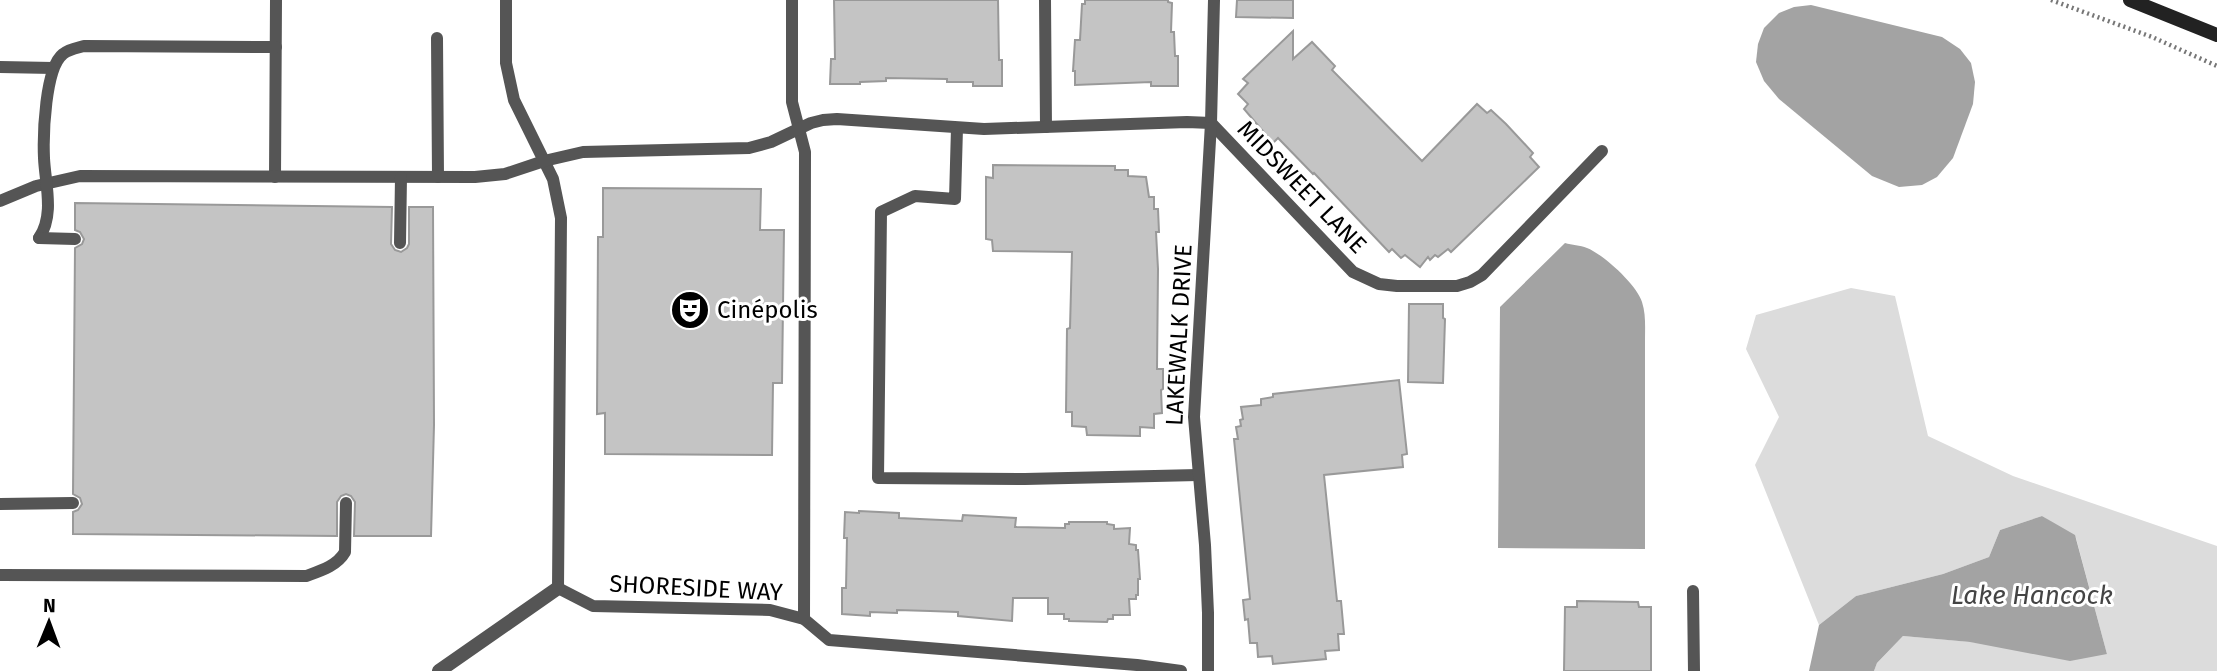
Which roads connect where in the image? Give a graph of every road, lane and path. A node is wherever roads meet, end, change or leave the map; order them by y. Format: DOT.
graph roads {
  1 [pos="276,0"];
  2 [pos="506,0"];
  3 [pos="792,0"];
  4 [pos="1045,0"];
  5 [pos="1214,0"];
  6 [pos="2051,0"];
  7 [pos="2130,0"];
  8 [pos="2217,35"];
  9 [pos="438,38"];
  10 [pos="276,47"];
  11 [pos="2217,66"];
  12 [pos="0,67"];
  13 [pos="53,68"];
  14 [pos="1211,123"];
  15 [pos="1046,127"];
  16 [pos="799,128"];
  17 [pos="957,128"];
  18 [pos="1602,151"];
  19 [pos="544,161"];
  20 [pos="275,177"];
  21 [pos="401,177"];
  22 [pos="438,177"];
  23 [pos="48,183"];
  24 [pos="0,201"];
  25 [pos="75,239"];
  26 [pos="400,243"];
  27 [pos="1198,475"];
  28 [pos="73,503"];
  29 [pos="346,503"];
  30 [pos="0,504"];
  31 [pos="0,575"];
  32 [pos="558,588"];
  33 [pos="1693,591"];
  34 [pos="804,619"];
  35 [pos="439,671"];
  36 [pos="1181,671"];
  37 [pos="1208,671"];
  38 [pos="1694,671"];
  1 -- 10 [label="lane"];
  2 -- 19 [label="lane"];
  3 -- 16 [label="lane"];
  4 -- 15 [label="lane"];
  5 -- 14 [label="lane, LAKEWALK DRIVE"];
  6 -- 11 [label="path"];
  7 -- 8 [label="street"];
  9 -- 22 [label="lane"];
  10 -- 13 [label="lane"];
  10 -- 20 [label="lane"];
  12 -- 13 [label="lane"];
  13 -- 23 [label="lane"];
  14 -- 15 [label="lane"];
  14 -- 18 [label="lane, MIDSWEET LANE"];
  14 -- 27 [label="lane, LAKEWALK DRIVE"];
  15 -- 17 [label="lane"];
  16 -- 17 [label="lane"];
  16 -- 19 [label="lane"];
  16 -- 34 [label="lane"];
  17 -- 27 [label="lane"];
  19 -- 22 [label="lane"];
  19 -- 32 [label="lane"];
  20 -- 21 [label="lane"];
  20 -- 23 [label="lane"];
  21 -- 22 [label="lane"];
  21 -- 26 [label="lane"];
  23 -- 24 [label="lane"];
  23 -- 25 [label="lane"];
  27 -- 37 [label="lane, LAKEWALK DRIVE"];
  28 -- 30 [label="lane"];
  29 -- 31 [label="lane"];
  32 -- 34 [label="lane, SHORESIDE WAY"];
  32 -- 35 [label="street"];
  33 -- 38 [label="lane"];
  34 -- 36 [label="lane, SHORESIDE WAY"];
}
